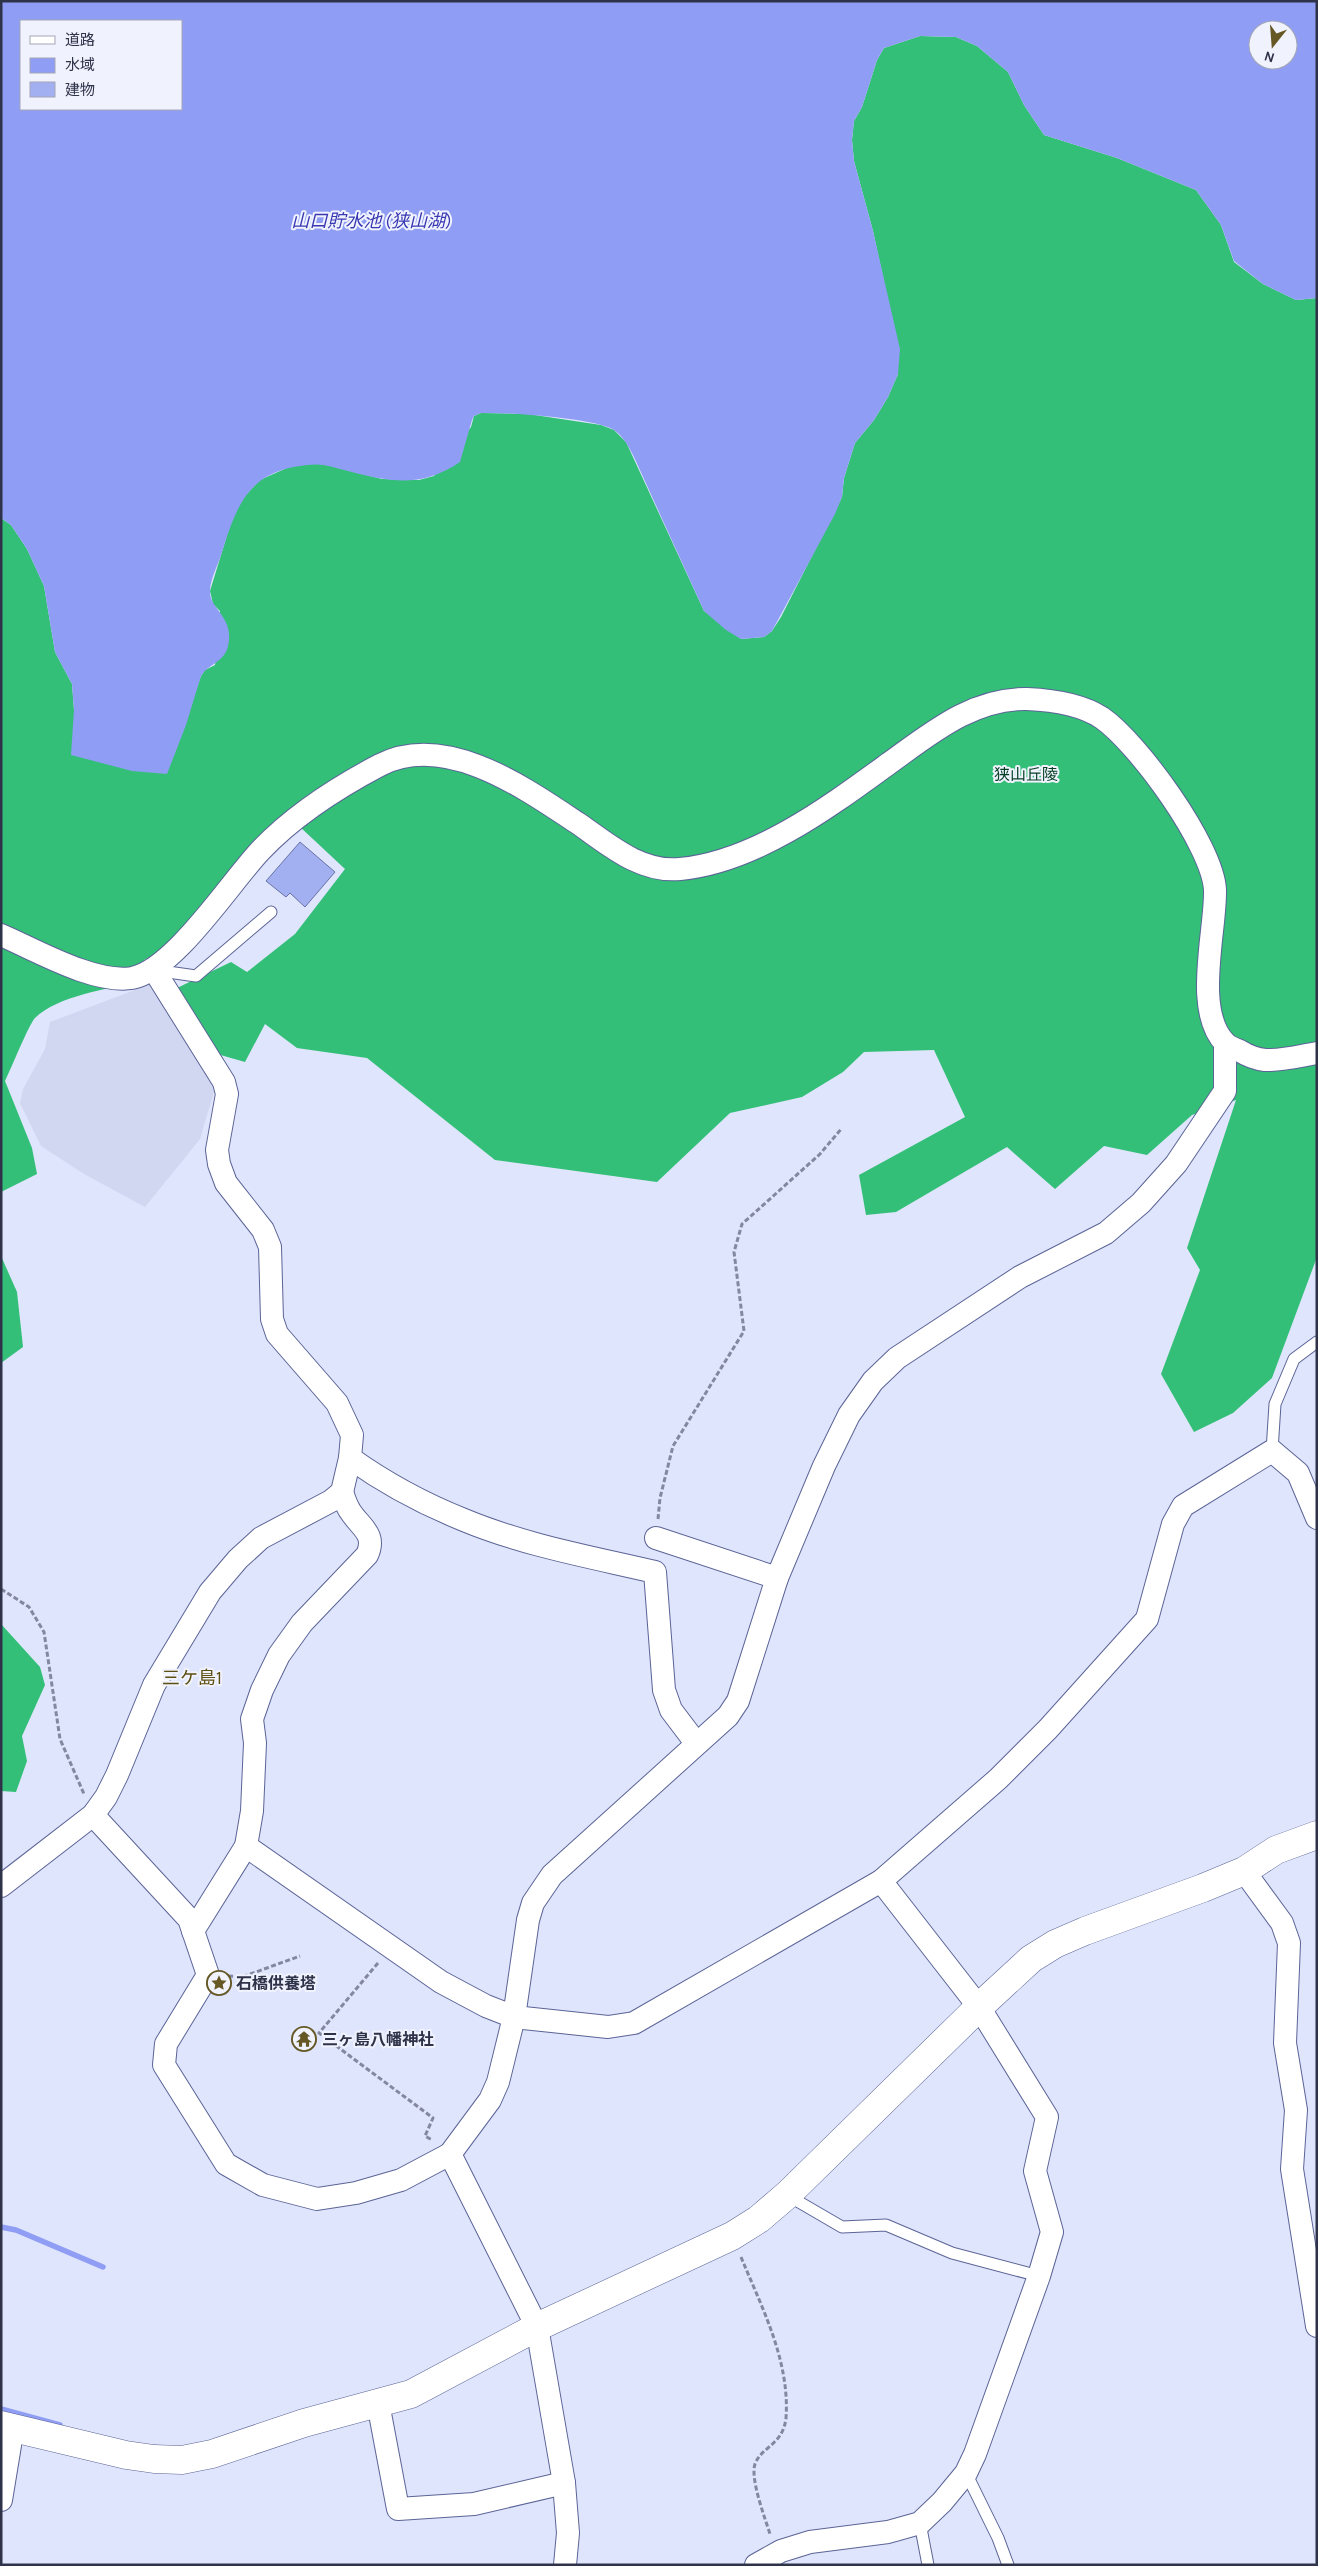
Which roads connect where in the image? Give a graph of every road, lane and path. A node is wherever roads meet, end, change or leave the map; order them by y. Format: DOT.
graph roads {
  1 [pos="271,912"];
  2 [pos="1,935"];
  3 [pos="154,970"];
  4 [pos="1226,1043"];
  5 [pos="1317,1054"];
  6 [pos="842,1128"];
  7 [pos="1317,1342"];
  8 [pos="1272,1451"];
  9 [pos="350,1458"];
  10 [pos="342,1492"];
  11 [pos="1317,1518"];
  12 [pos="656,1538"];
  13 [pos="776,1578"];
  14 [pos="1,1589"];
  15 [pos="696,1743"];
  16 [pos="93,1815"];
  17 [pos="1317,1835"];
  18 [pos="246,1846"];
  19 [pos="1244,1871"];
  20 [pos="881,1881"];
  21 [pos="1,1886"];
  22 [pos="193,1931"];
  23 [pos="392,1947"];
  24 [pos="300,1956"];
  25 [pos="208,1975"];
  26 [pos="979,2007"];
  27 [pos="514,2017"];
  28 [pos="450,2154"];
  29 [pos="788,2195"];
  30 [pos="732,2236"];
  31 [pos="1039,2276"];
  32 [pos="1317,2326"];
  33 [pos="537,2327"];
  34 [pos="378,2403"];
  35 [pos="7,2426"];
  36 [pos="966,2474"];
  37 [pos="564,2484"];
  38 [pos="1,2500"];
  39 [pos="920,2523"];
  40 [pos="763,2562"];
  41 [pos="565,2565"];
  42 [pos="928,2565"];
  43 [pos="1008,2565"];
  1 -- 3 [label="lane"];
  2 -- 3 [label="street"];
  3 -- 4 [label="street"];
  3 -- 9 [label="street"];
  4 -- 5 [label="street"];
  4 -- 13 [label="street"];
  6 -- 12 [label="path"];
  7 -- 8 [label="lane"];
  8 -- 11 [label="street"];
  8 -- 20 [label="street"];
  9 -- 10 [label="street"];
  9 -- 15 [label="street"];
  10 -- 16 [label="street"];
  10 -- 18 [label="street"];
  12 -- 13 [label="street"];
  13 -- 15 [label="street"];
  14 -- 16 [label="path"];
  15 -- 27 [label="street"];
  16 -- 21 [label="street"];
  16 -- 22 [label="street"];
  17 -- 19 [label="street"];
  18 -- 22 [label="street"];
  18 -- 23 [label="street"];
  19 -- 26 [label="street"];
  19 -- 32 [label="street"];
  20 -- 26 [label="street"];
  20 -- 27 [label="street"];
  22 -- 25 [label="street"];
  23 -- 27 [label="street"];
  23 -- 28 [label="path"];
  24 -- 25 [label="path"];
  25 -- 28 [label="street"];
  26 -- 29 [label="street"];
  26 -- 31 [label="street"];
  27 -- 28 [label="street"];
  28 -- 33 [label="street"];
  29 -- 30 [label="street"];
  29 -- 31 [label="lane"];
  30 -- 33 [label="street"];
  30 -- 40 [label="path"];
  31 -- 36 [label="street"];
  33 -- 34 [label="street"];
  33 -- 37 [label="street"];
  34 -- 35 [label="street"];
  34 -- 37 [label="street"];
  35 -- 38 [label="street"];
  36 -- 39 [label="street"];
  36 -- 43 [label="lane"];
  37 -- 41 [label="street"];
  39 -- 40 [label="street"];
  39 -- 42 [label="lane"];
}
